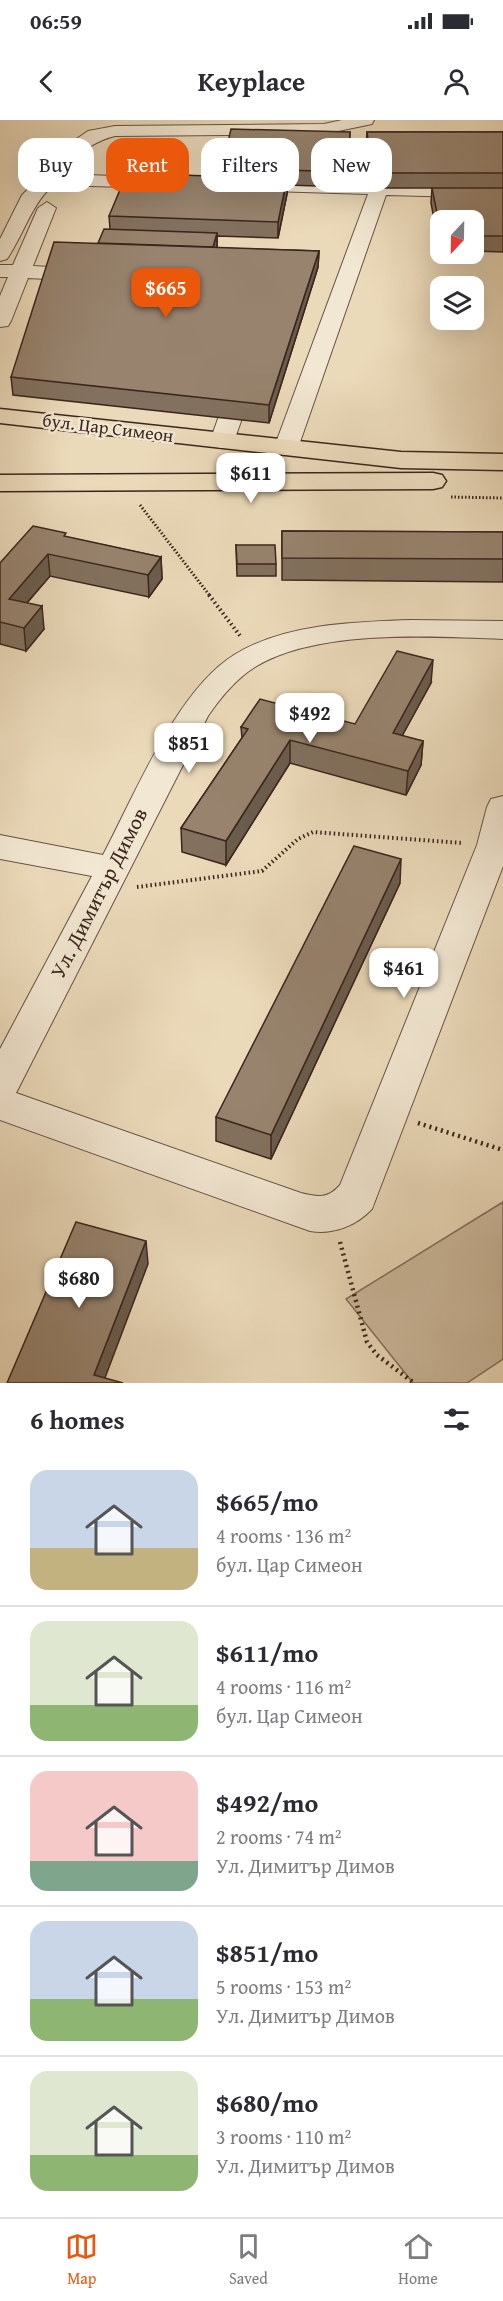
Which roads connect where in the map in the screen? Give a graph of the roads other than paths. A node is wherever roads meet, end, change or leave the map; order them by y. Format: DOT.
graph roads {
  1 [pos="366,120"];
  2 [pos="72,130"];
  3 [pos="70,138"];
  4 [pos="89,138"];
  5 [pos="392,191"];
  6 [pos="34,192"];
  7 [pos="52,192"];
  8 [pos="378,192"];
  9 [pos="503,192"];
  10 [pos="7,234"];
  11 [pos="36,234"];
  12 [pos="0,255"];
  13 [pos="0,271"];
  14 [pos="22,272"];
  15 [pos="109,277"];
  16 [pos="0,321"];
  17 [pos="205,391"];
  18 [pos="0,416"];
  19 [pos="222,441"];
  20 [pos="286,448"];
  21 [pos="503,462"];
  22 [pos="503,481"];
  23 [pos="0,483"];
  24 [pos="503,630"];
  25 [pos="499,827"];
  26 [pos="0,847"];
  27 [pos="106,879"];
  28 [pos="0,1086"];
  29 [pos="0,1104"];
  1 -- 4 [label="street"];
  2 -- 3 [label="street"];
  5 -- 9 [label="street"];
  6 -- 10 [label="street"];
  7 -- 11 [label="street"];
  8 -- 20 [label="street"];
  10 -- 11 [label="street"];
  10 -- 12 [label="street"];
  11 -- 14 [label="street"];
  13 -- 14 [label="street"];
  14 -- 15 [label="street"];
  14 -- 16 [label="street"];
  17 -- 19 [label="street"];
  18 -- 19 [label="main road, бул. Цар Симеон"];
  19 -- 20 [label="main road, бул. Цар Симеон"];
  20 -- 21 [label="main road, бул. Цар Симеон"];
  22 -- 23 [label="main road"];
  24 -- 27 [label="street, Ул. Димитър Димов"];
  25 -- 29 [label="street"];
  26 -- 27 [label="street"];
  27 -- 28 [label="street, Ул. Димитър Димов"];
}
